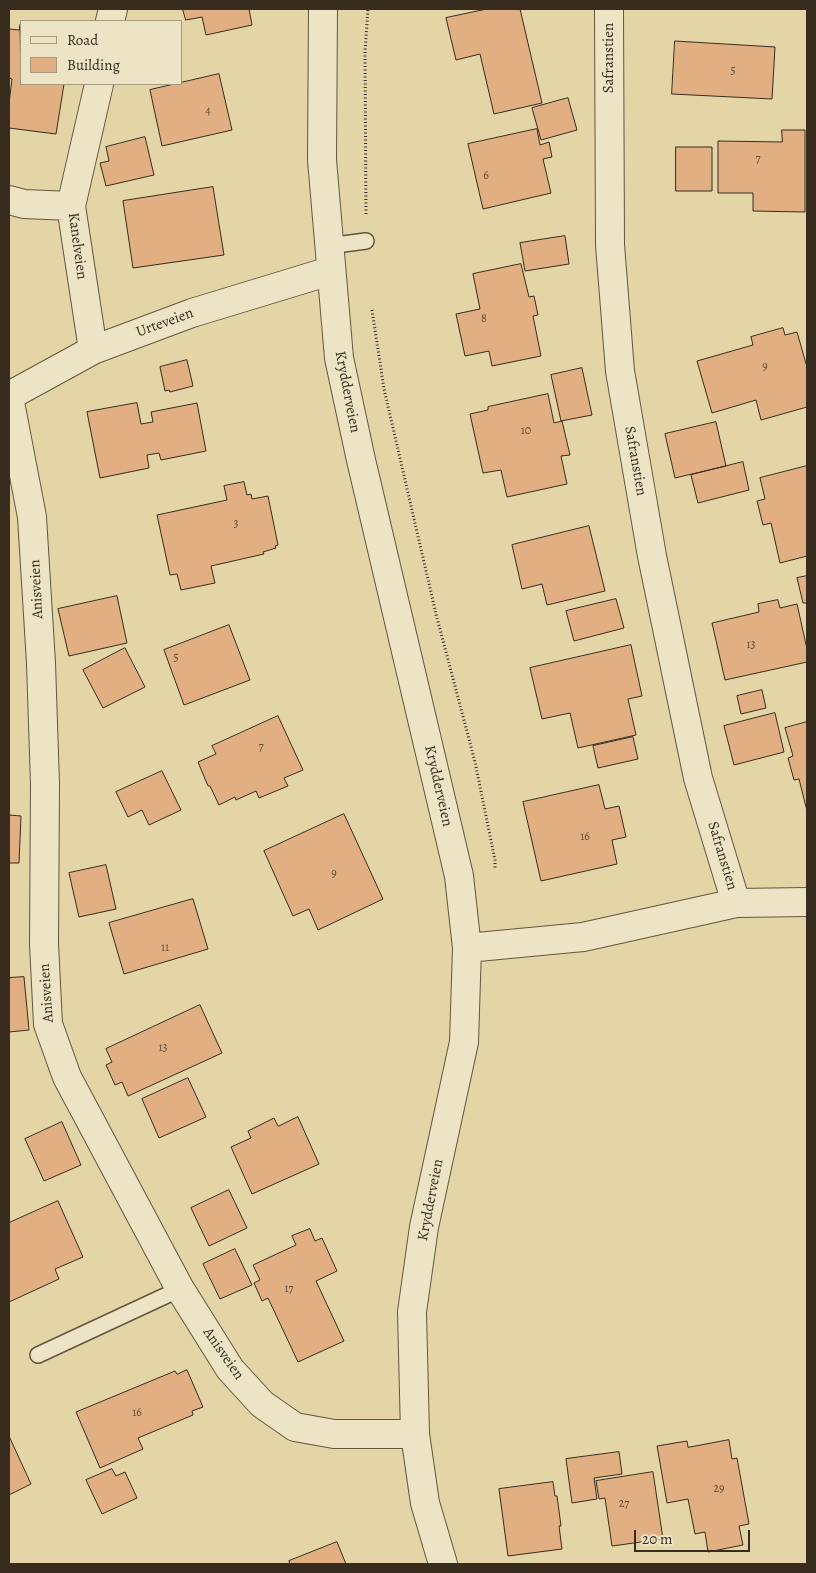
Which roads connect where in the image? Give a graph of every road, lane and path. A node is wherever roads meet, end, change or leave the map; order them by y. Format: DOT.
graph roads {
  1 [pos="322,9"];
  2 [pos="368,9"];
  3 [pos="608,9"];
  4 [pos="99,85"];
  5 [pos="9,200"];
  6 [pos="71,206"];
  7 [pos="366,241"];
  8 [pos="329,258"];
  9 [pos="371,306"];
  10 [pos="93,350"];
  11 [pos="9,396"];
  12 [pos="495,879"];
  13 [pos="807,902"];
  14 [pos="736,903"];
  15 [pos="467,948"];
  16 [pos="180,1288"];
  17 [pos="38,1355"];
  18 [pos="415,1434"];
  19 [pos="442,1564"];
  1 -- 8 [label="street, Krydderveien"];
  2 -- 7 [label="path"];
  3 -- 14 [label="street, Safranstien"];
  4 -- 6 [label="street, Kanelveien"];
  5 -- 6 [label="street"];
  6 -- 10 [label="street, Kanelveien"];
  7 -- 8 [label="lane"];
  8 -- 10 [label="street, Urteveien"];
  8 -- 15 [label="street, Krydderveien"];
  9 -- 12 [label="path"];
  10 -- 11 [label="street, Urteveien"];
  11 -- 16 [label="street, Anisveien"];
  13 -- 14 [label="street, Safranstien"];
  14 -- 15 [label="street, Safranstien"];
  15 -- 18 [label="street, Krydderveien"];
  16 -- 17 [label="lane"];
  16 -- 18 [label="street, Anisveien"];
  18 -- 19 [label="street, Krydderveien"];
}
